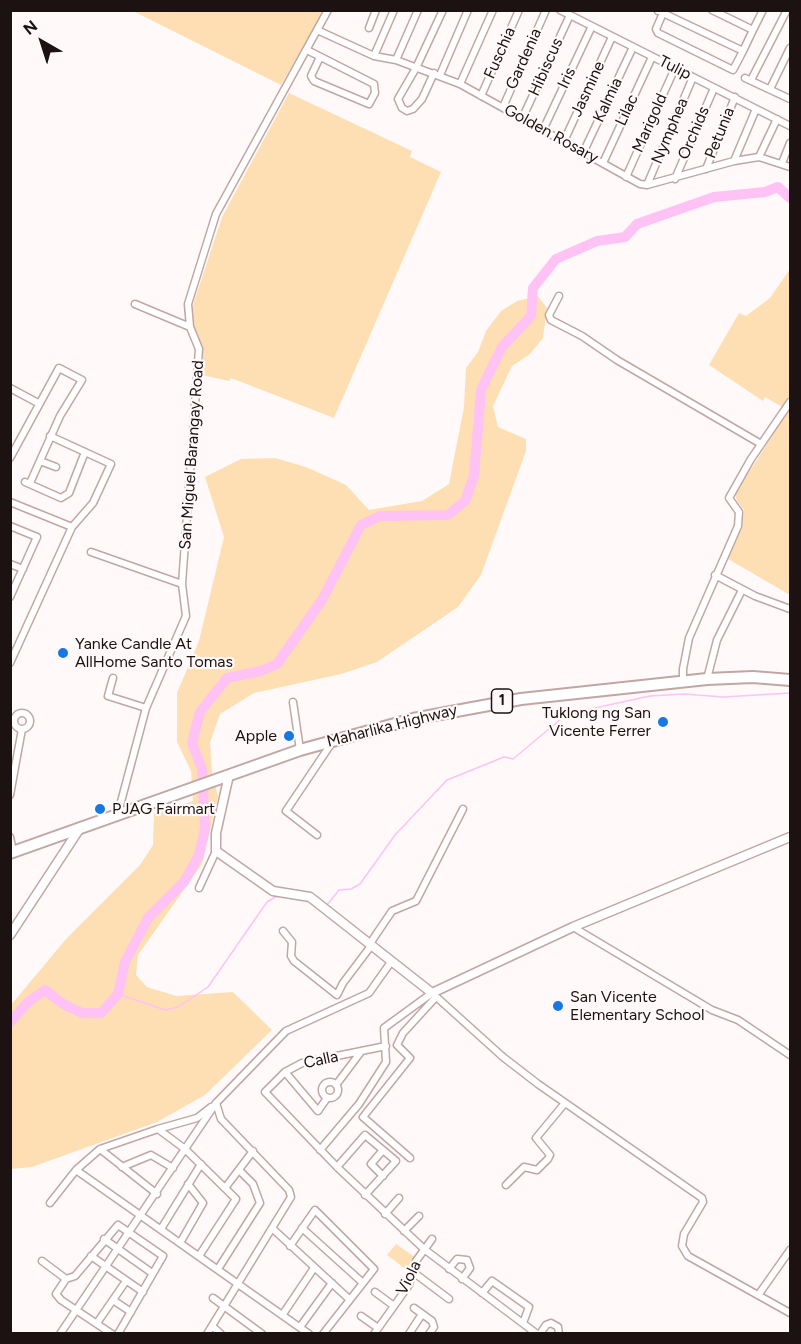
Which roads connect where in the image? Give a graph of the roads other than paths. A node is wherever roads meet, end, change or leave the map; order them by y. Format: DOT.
graph roads {
  1 [pos="328,10"];
  2 [pos="394,10"];
  3 [pos="418,10"];
  4 [pos="443,10"];
  5 [pos="468,10"];
  6 [pos="494,10"];
  7 [pos="519,10"];
  8 [pos="546,10"];
  9 [pos="560,10"];
  10 [pos="712,10"];
  11 [pos="787,10"];
  12 [pos="374,11"];
  13 [pos="763,11"];
  14 [pos="660,12"];
  15 [pos="570,15"];
  16 [pos="592,26"];
  17 [pos="369,28"];
  18 [pos="318,30"];
  19 [pos="753,30"];
  20 [pos="612,37"];
  21 [pos="633,47"];
  22 [pos="790,48"];
  23 [pos="307,50"];
  24 [pos="742,51"];
  25 [pos="374,56"];
  26 [pos="320,57"];
  27 [pos="652,57"];
  28 [pos="396,60"];
  29 [pos="416,68"];
  30 [pos="675,68"];
  31 [pos="437,74"];
  32 [pos="693,77"];
  33 [pos="460,84"];
  34 [pos="714,88"];
  35 [pos="770,89"];
  36 [pos="481,96"];
  37 [pos="735,97"];
  38 [pos="790,97"];
  39 [pos="503,107"];
  40 [pos="756,109"];
  41 [pos="522,119"];
  42 [pos="777,119"];
  43 [pos="790,126"];
  44 [pos="543,129"];
  45 [pos="564,141"];
  46 [pos="790,143"];
  47 [pos="583,153"];
  48 [pos="759,157"];
  49 [pos="734,161"];
  50 [pos="783,162"];
  51 [pos="603,163"];
  52 [pos="790,167"];
  53 [pos="705,170"];
  54 [pos="626,177"];
  55 [pos="675,178"];
  56 [pos="647,185"];
  57 [pos="559,296"];
  58 [pos="135,304"];
  59 [pos="190,327"];
  60 [pos="11,388"];
  61 [pos="790,402"];
  62 [pos="38,403"];
  63 [pos="50,436"];
  64 [pos="761,444"];
  65 [pos="85,452"];
  66 [pos="10,458"];
  67 [pos="40,460"];
  68 [pos="56,467"];
  69 [pos="10,502"];
  70 [pos="10,526"];
  71 [pos="72,527"];
  72 [pos="91,552"];
  73 [pos="10,564"];
  74 [pos="23,570"];
  75 [pos="715,575"];
  76 [pos="183,584"];
  77 [pos="742,590"];
  78 [pos="12,592"];
  79 [pos="790,609"];
  80 [pos="10,663"];
  81 [pos="113,678"];
  82 [pos="707,679"];
  83 [pos="790,680"];
  84 [pos="683,683"];
  85 [pos="293,702"];
  86 [pos="146,708"];
  87 [pos="12,720"];
  88 [pos="22,729"];
  89 [pos="334,740"];
  90 [pos="300,750"];
  91 [pos="225,776"];
  92 [pos="10,795"];
  93 [pos="463,809"];
  94 [pos="118,813"];
  95 [pos="80,828"];
  96 [pos="317,835"];
  97 [pos="10,837"];
  98 [pos="790,837"];
  99 [pos="216,851"];
  100 [pos="12,852"];
  101 [pos="199,888"];
  102 [pos="573,927"];
  103 [pos="283,931"];
  104 [pos="10,935"];
  105 [pos="370,946"];
  106 [pos="391,962"];
  107 [pos="434,995"];
  108 [pos="386,1046"];
  109 [pos="360,1052"];
  110 [pos="790,1055"];
  111 [pos="285,1072"];
  112 [pos="336,1085"];
  113 [pos="327,1098"];
  114 [pos="216,1103"];
  115 [pos="565,1103"];
  116 [pos="158,1129"];
  117 [pos="100,1149"];
  118 [pos="185,1149"];
  119 [pos="320,1150"];
  120 [pos="383,1150"];
  121 [pos="253,1151"];
  122 [pos="410,1158"];
  123 [pos="201,1164"];
  124 [pos="122,1167"];
  125 [pos="337,1167"];
  126 [pos="173,1168"];
  127 [pos="76,1170"];
  128 [pos="239,1170"];
  129 [pos="383,1176"];
  130 [pos="189,1184"];
  131 [pos="506,1185"];
  132 [pos="225,1188"];
  133 [pos="157,1194"];
  134 [pos="365,1195"];
  135 [pos="399,1198"];
  136 [pos="50,1203"];
  137 [pos="385,1214"];
  138 [pos="142,1216"];
  139 [pos="419,1216"];
  140 [pos="302,1228"];
  141 [pos="161,1229"];
  142 [pos="273,1229"];
  143 [pos="404,1231"];
  144 [pos="130,1232"];
  145 [pos="104,1239"];
  146 [pos="432,1239"];
  147 [pos="180,1243"];
  148 [pos="290,1246"];
  149 [pos="119,1249"];
  150 [pos="424,1250"];
  151 [pos="790,1250"];
  152 [pos="91,1256"];
  153 [pos="199,1256"];
  154 [pos="42,1261"];
  155 [pos="106,1268"];
  156 [pos="314,1268"];
  157 [pos="218,1269"];
  158 [pos="449,1269"];
  159 [pos="413,1272"];
  160 [pos="152,1273"];
  161 [pos="66,1279"];
  162 [pos="462,1279"];
  163 [pos="126,1281"];
  164 [pos="239,1283"];
  165 [pos="332,1283"];
  166 [pos="363,1283"];
  167 [pos="143,1292"];
  168 [pos="375,1292"];
  169 [pos="482,1293"];
  170 [pos="759,1294"];
  171 [pos="213,1298"];
  172 [pos="350,1299"];
  173 [pos="449,1299"];
  174 [pos="113,1300"];
  175 [pos="225,1306"];
  176 [pos="394,1306"];
  177 [pos="414,1308"];
  178 [pos="77,1310"];
  179 [pos="132,1312"];
  180 [pos="790,1313"];
  181 [pos="283,1314"];
  182 [pos="422,1314"];
  183 [pos="361,1316"];
  184 [pos="97,1323"];
  185 [pos="522,1323"];
  186 [pos="212,1326"];
  187 [pos="300,1327"];
  188 [pos="62,1331"];
  189 [pos="376,1331"];
  190 [pos="70,1334"];
  191 [pos="112,1334"];
  192 [pos="118,1334"];
  193 [pos="207,1334"];
  194 [pos="221,1334"];
  195 [pos="262,1334"];
  196 [pos="309,1334"];
  197 [pos="323,1334"];
  198 [pos="409,1334"];
  199 [pos="429,1334"];
  200 [pos="538,1334"];
  201 [pos="559,1334"];
  1 -- 18 [label="street, San Miguel Barangay Road"];
  2 -- 25 [label="street"];
  3 -- 28 [label="street"];
  4 -- 29 [label="street"];
  5 -- 31 [label="street"];
  6 -- 33 [label="street"];
  7 -- 36 [label="street, Fuschia"];
  8 -- 39 [label="street, Gardenia"];
  9 -- 15 [label="street, Tulip"];
  10 -- 19 [label="street"];
  11 -- 35 [label="street"];
  12 -- 17 [label="street"];
  13 -- 19 [label="street"];
  14 -- 24 [label="street"];
  14 -- 24 [label="street"];
  15 -- 16 [label="street, Tulip"];
  15 -- 41 [label="street, Hibiscus"];
  16 -- 20 [label="street, Tulip"];
  16 -- 44 [label="street, Iris"];
  18 -- 23 [label="street, San Miguel Barangay Road"];
  18 -- 25 [label="street, Golden Rosary"];
  19 -- 24 [label="street"];
  20 -- 21 [label="street, Tulip"];
  20 -- 45 [label="street, Jasmine"];
  21 -- 27 [label="street, Tulip"];
  21 -- 47 [label="street, Kalmia"];
  22 -- 35 [label="street"];
  23 -- 26 [label="street"];
  23 -- 59 [label="street, San Miguel Barangay Road"];
  25 -- 28 [label="street, Golden Rosary"];
  26 -- 26 [label="street"];
  27 -- 30 [label="street, Tulip"];
  27 -- 51 [label="street, Lilac"];
  28 -- 29 [label="street, Golden Rosary"];
  29 -- 31 [label="street, Golden Rosary"];
  29 -- 31 [label="street"];
  30 -- 32 [label="street, Tulip"];
  30 -- 54 [label="street, Marigold"];
  31 -- 33 [label="street, Golden Rosary"];
  32 -- 34 [label="street, Tulip"];
  32 -- 56 [label="street, Nymphea"];
  33 -- 36 [label="street, Golden Rosary"];
  34 -- 37 [label="street, Tulip"];
  34 -- 55 [label="street, Orchids"];
  35 -- 38 [label="street"];
  36 -- 39 [label="street, Golden Rosary"];
  37 -- 40 [label="street, Tulip"];
  37 -- 53 [label="street, Petunia"];
  39 -- 41 [label="street, Golden Rosary"];
  40 -- 42 [label="street, Tulip"];
  40 -- 49 [label="street"];
  41 -- 44 [label="street, Golden Rosary"];
  42 -- 43 [label="street, Tulip"];
  42 -- 48 [label="street"];
  44 -- 45 [label="street, Golden Rosary"];
  45 -- 47 [label="street, Golden Rosary"];
  46 -- 50 [label="street"];
  47 -- 51 [label="street, Golden Rosary"];
  48 -- 49 [label="street"];
  48 -- 50 [label="street"];
  49 -- 53 [label="street"];
  50 -- 52 [label="street"];
  51 -- 54 [label="street, Golden Rosary"];
  53 -- 55 [label="street"];
  54 -- 56 [label="street, Golden Rosary"];
  55 -- 56 [label="street"];
  57 -- 64 [label="street"];
  58 -- 59 [label="street"];
  59 -- 76 [label="street, San Miguel Barangay Road"];
  60 -- 62 [label="street"];
  61 -- 64 [label="street"];
  62 -- 63 [label="street"];
  62 -- 66 [label="street"];
  63 -- 65 [label="street"];
  63 -- 67 [label="street"];
  64 -- 75 [label="street"];
  65 -- 67 [label="street"];
  65 -- 71 [label="street"];
  67 -- 68 [label="street"];
  69 -- 71 [label="street"];
  70 -- 74 [label="street"];
  71 -- 80 [label="street"];
  72 -- 76 [label="street"];
  73 -- 74 [label="street"];
  74 -- 78 [label="street"];
  75 -- 77 [label="street"];
  75 -- 84 [label="street"];
  76 -- 86 [label="street, San Miguel Barangay Road"];
  77 -- 79 [label="street"];
  77 -- 82 [label="street"];
  81 -- 86 [label="street"];
  82 -- 83 [label="highway, Maharlika Highway / 1"];
  82 -- 84 [label="highway, Maharlika Highway / 1"];
  84 -- 89 [label="highway, Maharlika Highway / 1"];
  85 -- 90 [label="street"];
  86 -- 94 [label="street, San Miguel Barangay Road"];
  87 -- 88 [label="street"];
  87 -- 88 [label="street"];
  88 -- 92 [label="street"];
  89 -- 90 [label="highway, Maharlika Highway / 1"];
  89 -- 96 [label="street"];
  90 -- 91 [label="highway, Maharlika Highway / 1"];
  91 -- 94 [label="highway, Maharlika Highway / 1"];
  91 -- 99 [label="street"];
  93 -- 105 [label="street"];
  94 -- 95 [label="highway, Maharlika Highway / 1"];
  95 -- 100 [label="highway, Maharlika Highway / 1"];
  95 -- 104 [label="street"];
  97 -- 100 [label="street"];
  98 -- 102 [label="street"];
  99 -- 101 [label="street"];
  99 -- 105 [label="street"];
  102 -- 107 [label="street"];
  102 -- 110 [label="street"];
  103 -- 105 [label="street"];
  105 -- 106 [label="street"];
  106 -- 107 [label="street"];
  106 -- 114 [label="street"];
  107 -- 108 [label="street"];
  107 -- 115 [label="street"];
  107 -- 122 [label="street"];
  108 -- 109 [label="street, Calla"];
  108 -- 119 [label="street"];
  109 -- 111 [label="street, Calla"];
  109 -- 112 [label="street"];
  111 -- 113 [label="street"];
  111 -- 119 [label="street, Calla"];
  112 -- 113 [label="street"];
  112 -- 113 [label="street"];
  114 -- 116 [label="street"];
  114 -- 118 [label="street"];
  114 -- 121 [label="street"];
  115 -- 131 [label="street"];
  115 -- 170 [label="street"];
  116 -- 117 [label="street"];
  116 -- 118 [label="street"];
  117 -- 124 [label="street"];
  117 -- 127 [label="street"];
  118 -- 123 [label="street"];
  118 -- 126 [label="street"];
  119 -- 125 [label="street"];
  120 -- 125 [label="street"];
  120 -- 129 [label="street"];
  120 -- 129 [label="street"];
  121 -- 128 [label="street"];
  121 -- 142 [label="street"];
  123 -- 130 [label="street"];
  123 -- 132 [label="street"];
  124 -- 126 [label="street"];
  124 -- 133 [label="street"];
  125 -- 134 [label="street"];
  126 -- 133 [label="street"];
  127 -- 136 [label="street"];
  127 -- 138 [label="street"];
  128 -- 132 [label="street"];
  128 -- 157 [label="street"];
  129 -- 134 [label="street"];
  130 -- 141 [label="street"];
  130 -- 147 [label="street"];
  132 -- 153 [label="street"];
  133 -- 138 [label="street"];
  134 -- 137 [label="street"];
  135 -- 137 [label="street"];
  137 -- 143 [label="street"];
  138 -- 141 [label="street"];
  138 -- 144 [label="street"];
  139 -- 143 [label="street"];
  140 -- 148 [label="street"];
  140 -- 166 [label="street"];
  140 -- 166 [label="street"];
  141 -- 147 [label="street"];
  142 -- 148 [label="street"];
  142 -- 164 [label="street"];
  143 -- 150 [label="street"];
  144 -- 145 [label="street"];
  144 -- 149 [label="street"];
  144 -- 160 [label="street"];
  145 -- 149 [label="street"];
  145 -- 152 [label="street"];
  146 -- 150 [label="street, Viola"];
  147 -- 153 [label="street"];
  148 -- 156 [label="street"];
  149 -- 155 [label="street"];
  149 -- 160 [label="street"];
  150 -- 158 [label="street"];
  150 -- 159 [label="street, Viola"];
  151 -- 170 [label="street"];
  152 -- 155 [label="street"];
  152 -- 161 [label="street"];
  153 -- 157 [label="street"];
  154 -- 161 [label="street"];
  155 -- 163 [label="street"];
  155 -- 178 [label="street"];
  156 -- 165 [label="street"];
  156 -- 181 [label="street"];
  157 -- 164 [label="street"];
  158 -- 162 [label="street"];
  158 -- 162 [label="street"];
  159 -- 173 [label="street"];
  159 -- 176 [label="street, Viola"];
  160 -- 167 [label="street"];
  161 -- 178 [label="street"];
  162 -- 169 [label="street"];
  163 -- 167 [label="street"];
  163 -- 174 [label="street"];
  164 -- 175 [label="street"];
  164 -- 181 [label="street"];
  165 -- 172 [label="street"];
  165 -- 187 [label="street"];
  166 -- 172 [label="street"];
  167 -- 179 [label="street"];
  168 -- 176 [label="street, Viola"];
  169 -- 185 [label="street"];
  169 -- 185 [label="street"];
  170 -- 180 [label="street"];
  171 -- 175 [label="street"];
  172 -- 197 [label="street"];
  174 -- 179 [label="street"];
  174 -- 184 [label="street"];
  175 -- 186 [label="street"];
  175 -- 195 [label="street"];
  176 -- 189 [label="street, Viola"];
  177 -- 182 [label="street"];
  178 -- 184 [label="street"];
  178 -- 188 [label="street"];
  179 -- 192 [label="street"];
  181 -- 187 [label="street"];
  182 -- 198 [label="street"];
  182 -- 199 [label="street"];
  183 -- 189 [label="street"];
  184 -- 191 [label="street"];
  185 -- 200 [label="street"];
  186 -- 193 [label="street"];
  186 -- 194 [label="street"];
  187 -- 196 [label="street"];
  188 -- 190 [label="street"];
  200 -- 201 [label="street"];
}
